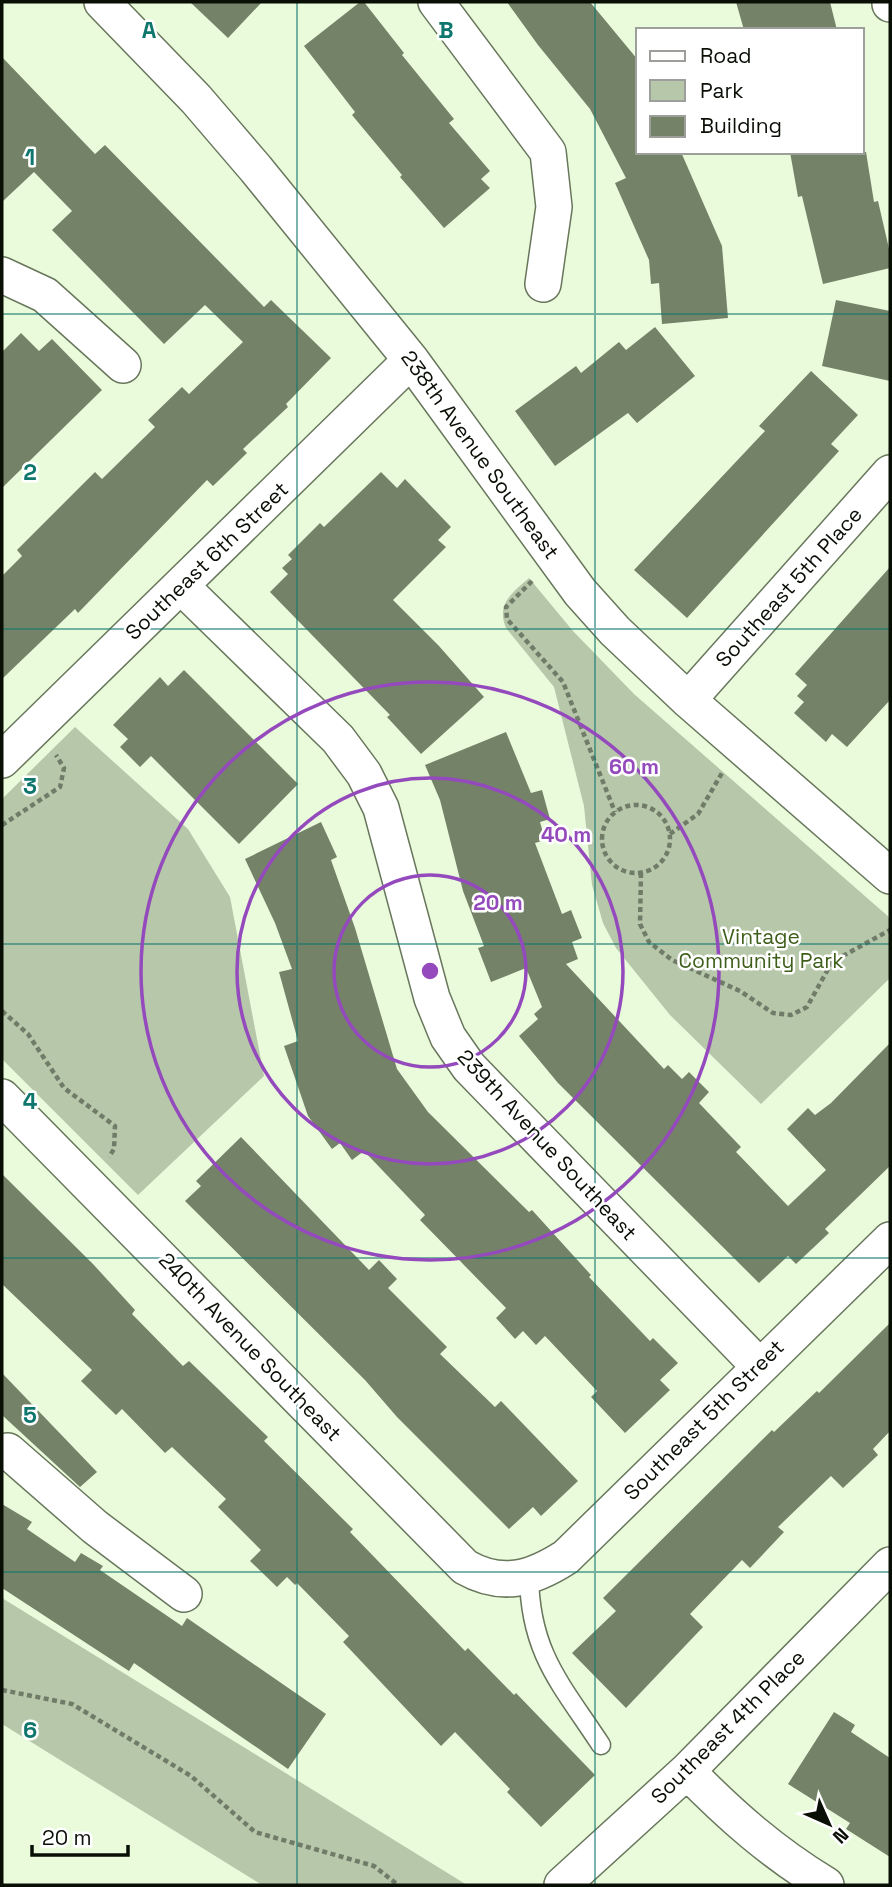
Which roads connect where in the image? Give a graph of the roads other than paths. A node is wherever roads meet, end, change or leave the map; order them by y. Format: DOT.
graph roads {
  1 [pos="102,2"];
  2 [pos="436,2"];
  3 [pos="2,275"];
  4 [pos="543,284"];
  5 [pos="411,360"];
  6 [pos="123,365"];
  7 [pos="890,473"];
  8 [pos="182,587"];
  9 [pos="688,700"];
  10 [pos="2,760"];
  11 [pos="890,876"];
  12 [pos="2,1097"];
  13 [pos="890,1240"];
  14 [pos="759,1366"];
  15 [pos="4,1453"];
  16 [pos="890,1565"];
  17 [pos="518,1578"];
  18 [pos="184,1594"];
  19 [pos="601,1745"];
  20 [pos="687,1771"];
  21 [pos="562,1885"];
  22 [pos="826,1885"];
  1 -- 5 [label="street, 238th Avenue Southeast"];
  2 -- 4 [label="street"];
  3 -- 6 [label="street"];
  5 -- 8 [label="street, Southeast 6th Street"];
  5 -- 9 [label="street, 238th Avenue Southeast"];
  7 -- 9 [label="street, Southeast 5th Place"];
  8 -- 10 [label="street, Southeast 6th Street"];
  8 -- 14 [label="street, 239th Avenue Southeast"];
  9 -- 11 [label="street, 238th Avenue Southeast"];
  12 -- 17 [label="street, 240th Avenue Southeast"];
  13 -- 14 [label="street, Southeast 5th Street"];
  14 -- 17 [label="street, Southeast 5th Street"];
  15 -- 18 [label="street"];
  16 -- 20 [label="street, Southeast 4th Place"];
  17 -- 19 [label="lane"];
  20 -- 21 [label="street, Southeast 4th Place"];
  20 -- 22 [label="street"];
}
